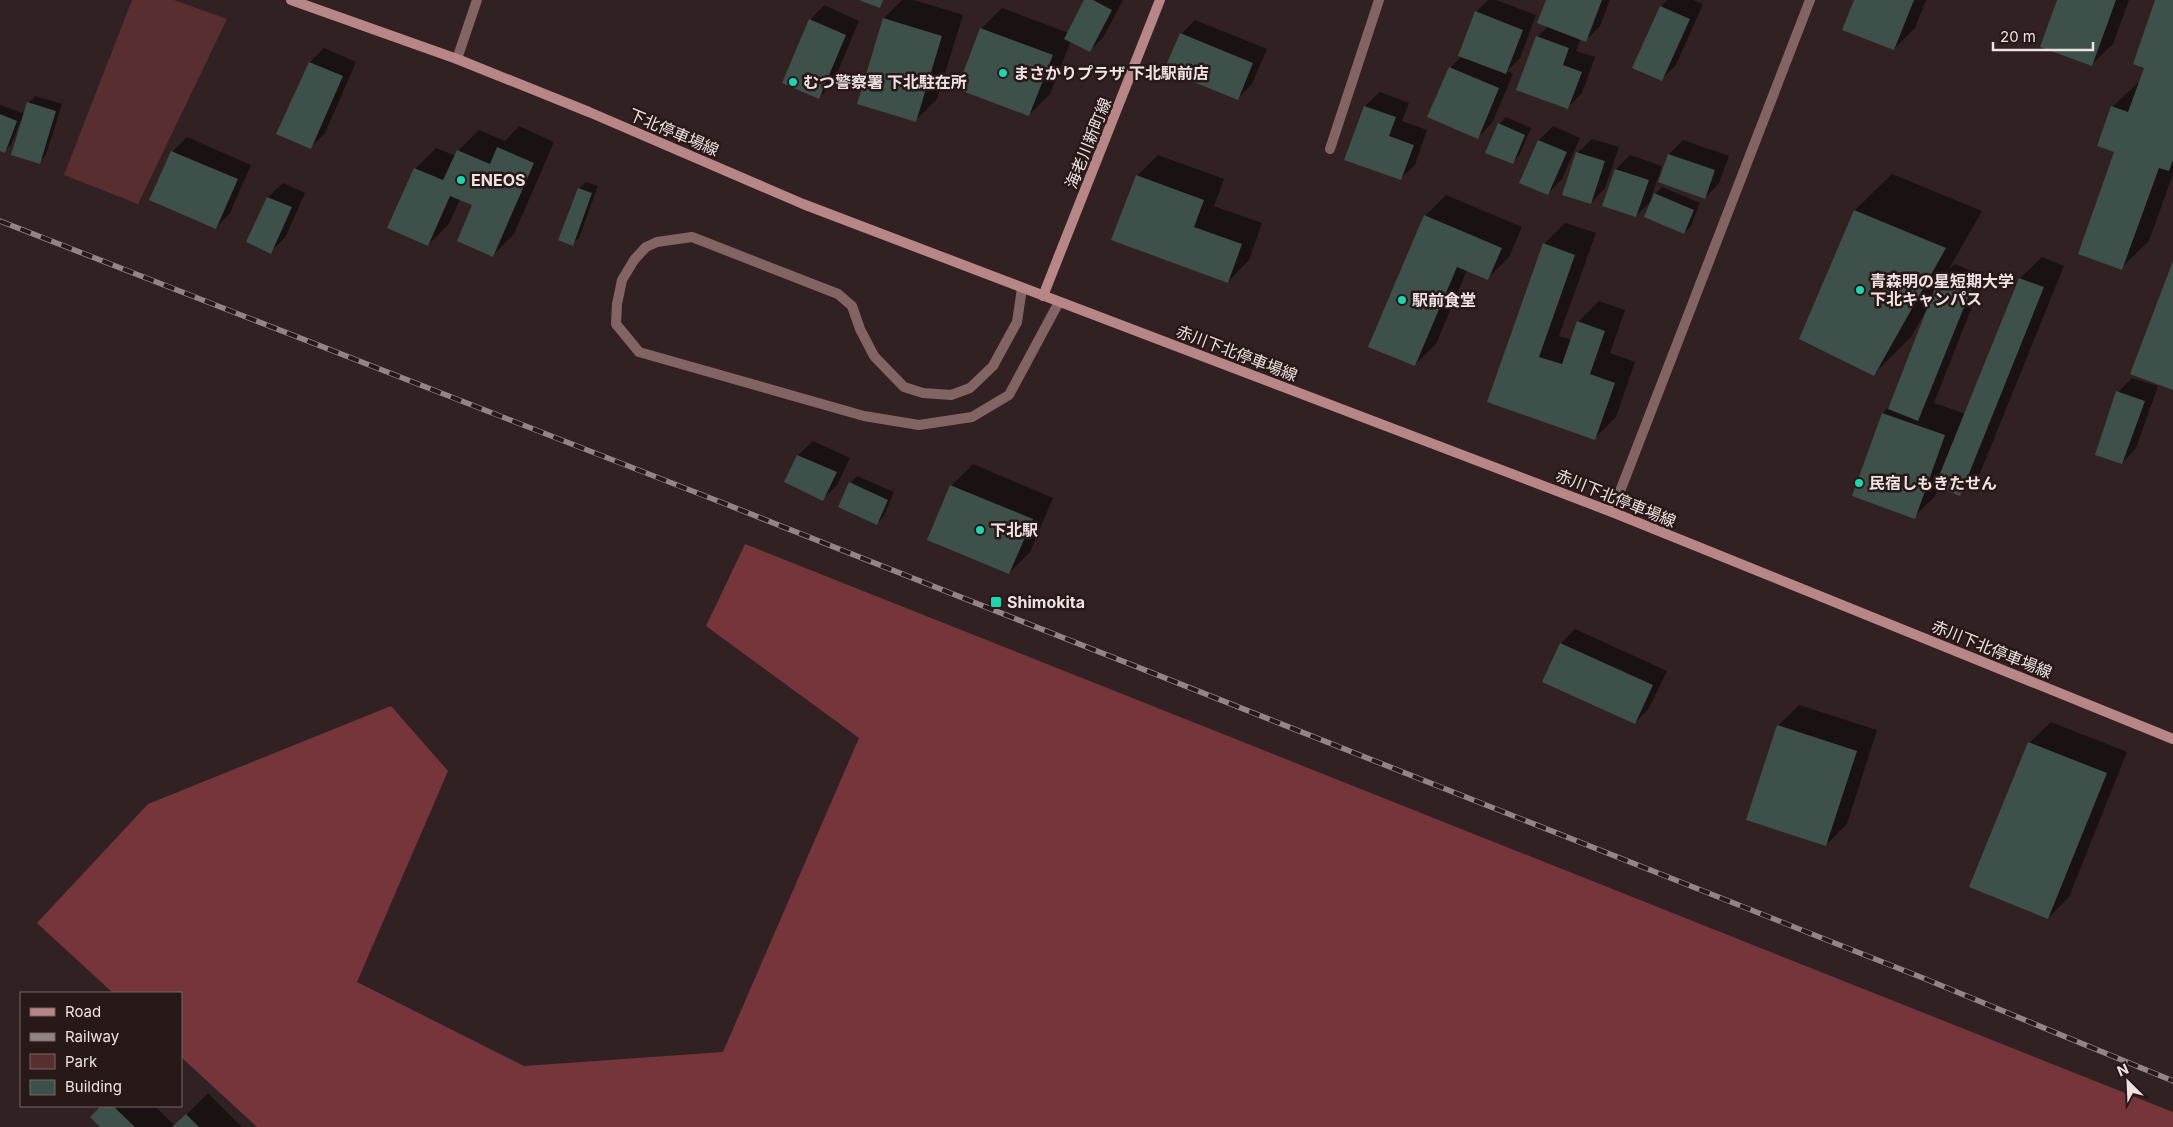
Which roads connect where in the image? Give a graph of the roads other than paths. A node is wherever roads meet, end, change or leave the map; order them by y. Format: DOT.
graph roads {
  1 [pos="291,0"];
  2 [pos="477,0"];
  3 [pos="1160,0"];
  4 [pos="1378,0"];
  5 [pos="1810,0"];
  6 [pos="456,59"];
  7 [pos="1330,149"];
  8 [pos="1022,288"];
  9 [pos="1043,296"];
  10 [pos="1059,302"];
  11 [pos="1612,512"];
  12 [pos="2173,739"];
  1 -- 6 [label="main road, 下北停車場線"];
  2 -- 6 [label="street"];
  3 -- 9 [label="main road, 海老川新町線"];
  4 -- 7 [label="street"];
  5 -- 11 [label="street"];
  6 -- 8 [label="main road, 下北停車場線"];
  8 -- 9 [label="main road, 下北停車場線"];
  8 -- 10 [label="street"];
  9 -- 10 [label="main road, 赤川下北停車場線"];
  10 -- 11 [label="main road, 赤川下北停車場線"];
  11 -- 12 [label="main road, 赤川下北停車場線"];
}
